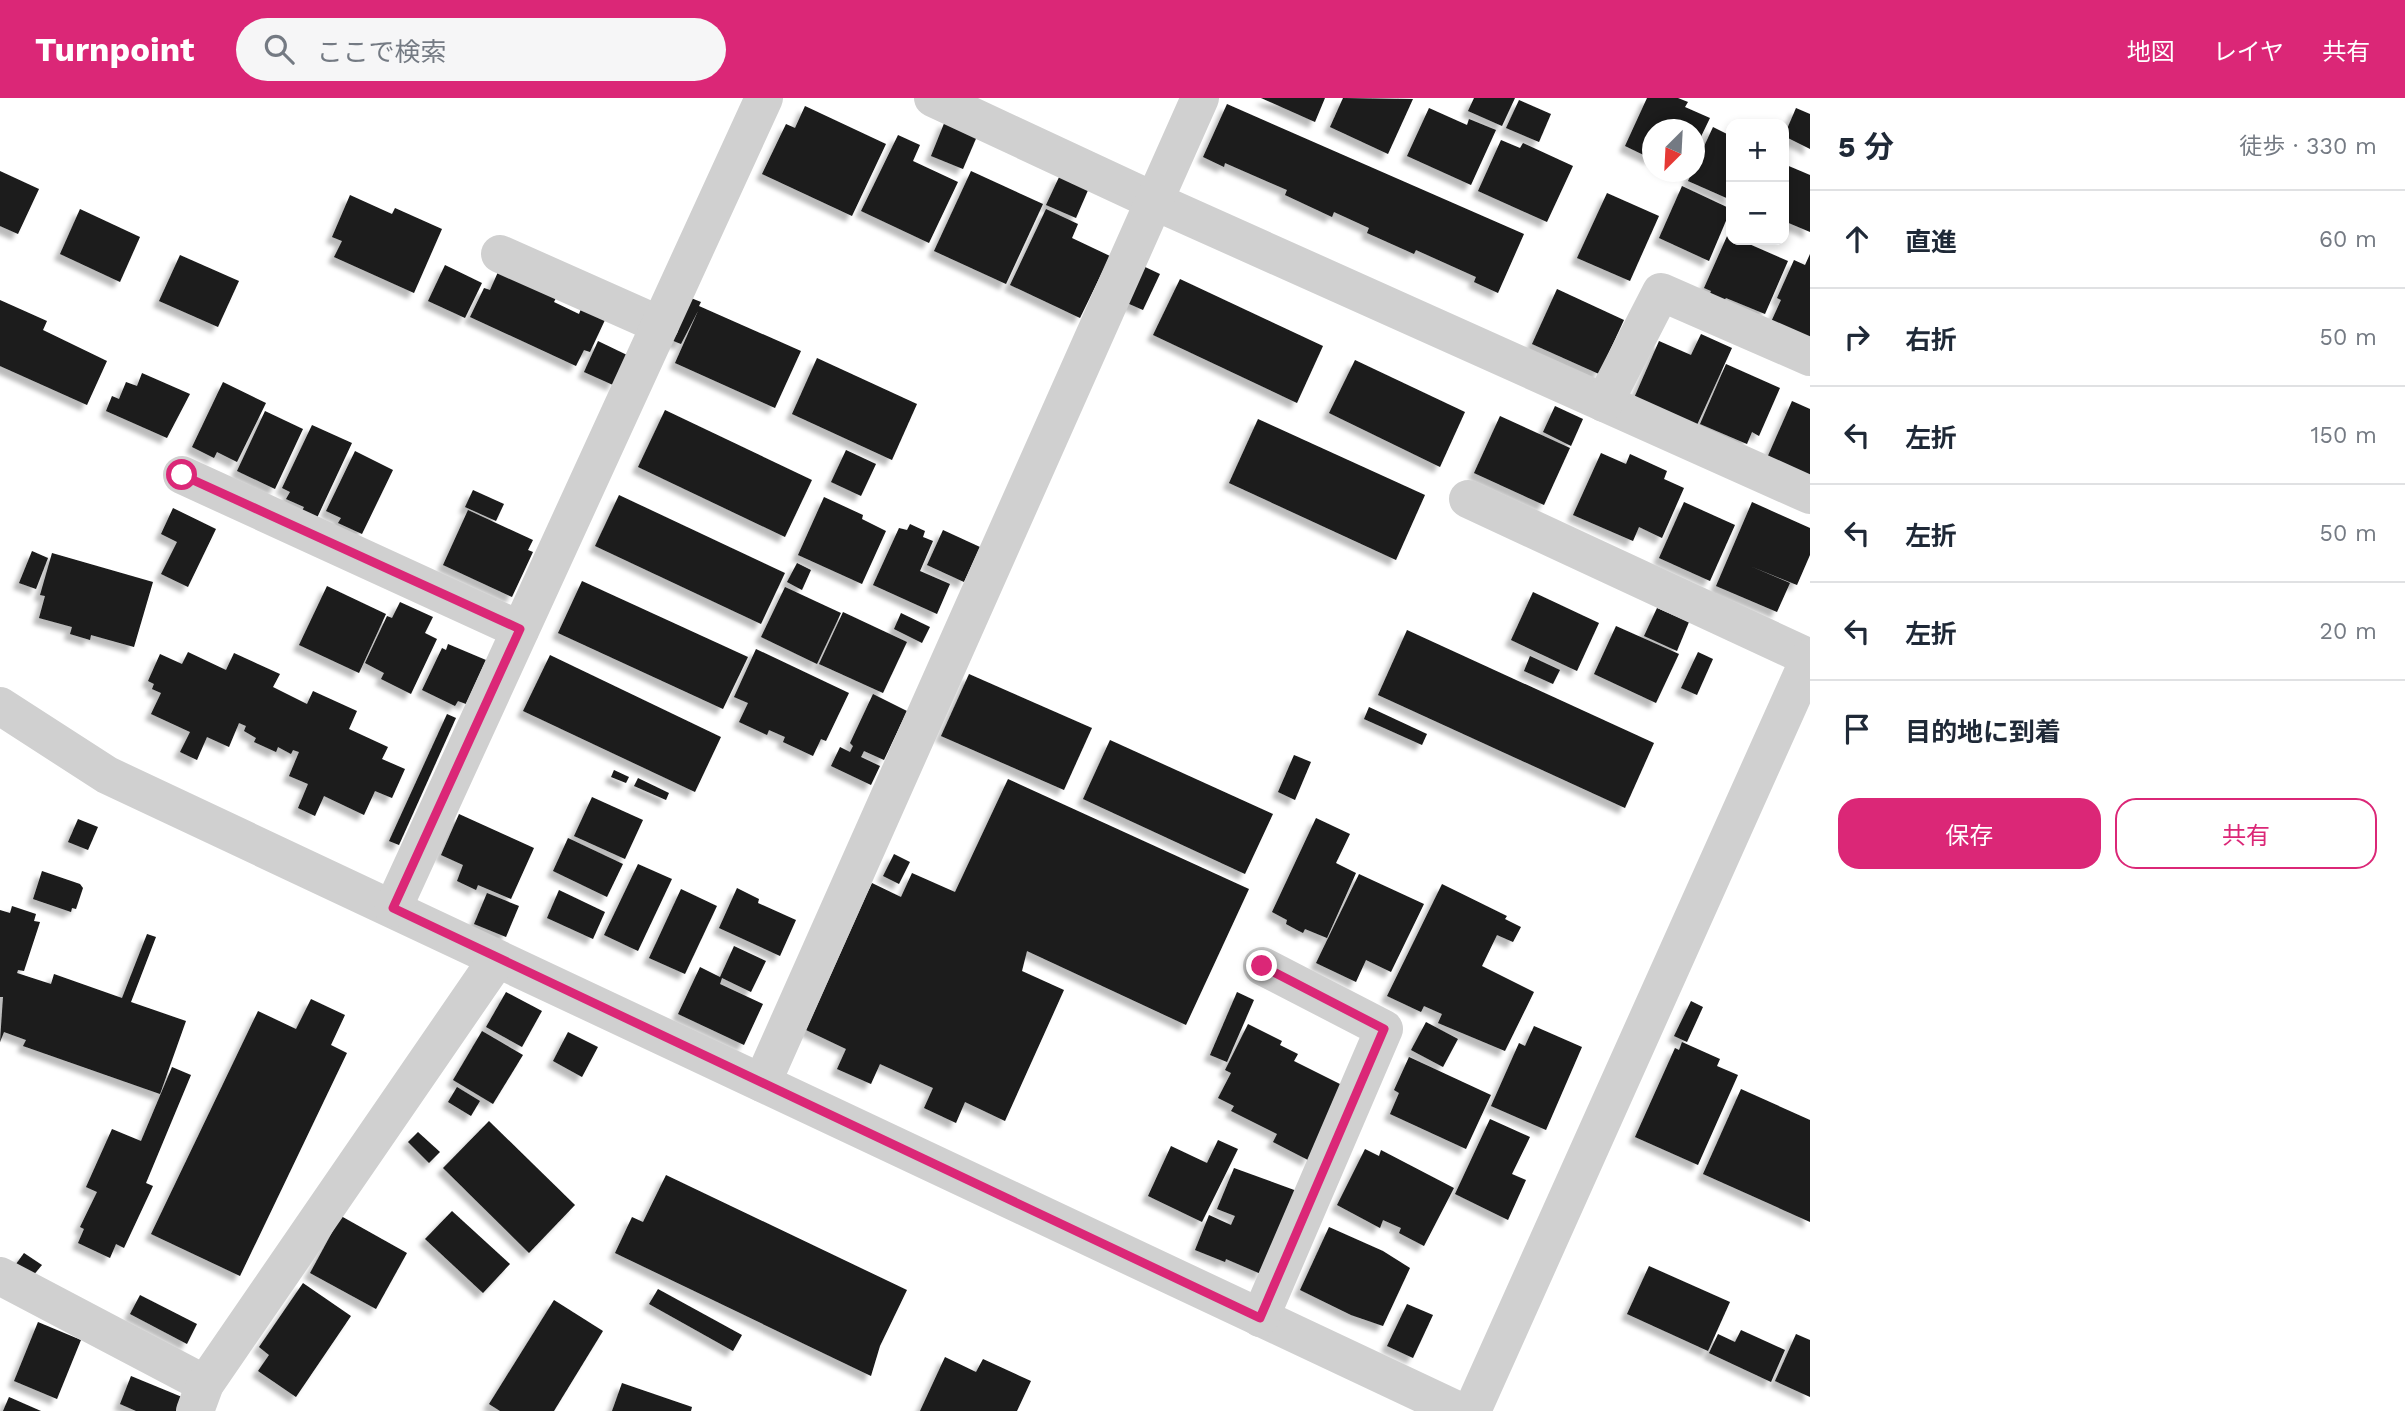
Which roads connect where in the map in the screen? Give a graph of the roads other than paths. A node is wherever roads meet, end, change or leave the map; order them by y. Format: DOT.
graph roads {
  1 [pos="764,98"];
  2 [pos="933,98"];
  3 [pos="1200,98"];
  4 [pos="1154,201"];
  5 [pos="500,254"];
  6 [pos="660,325"];
  7 [pos="1810,357"];
  8 [pos="1604,403"];
  9 [pos="182,475"];
  10 [pos="1810,495"];
  11 [pos="1468,499"];
  12 [pos="520,629"];
  13 [pos="1810,658"];
  14 [pos="0,706"];
  15 [pos="393,908"];
  16 [pos="497,959"];
  17 [pos="1262,966"];
  18 [pos="762,1083"];
  19 [pos="0,1276"];
  20 [pos="1260,1318"];
  21 [pos="200,1397"];
  22 [pos="1459,1411"];
  23 [pos="1472,1411"];
  1 -- 6 [label="street"];
  2 -- 4 [label="street"];
  3 -- 4 [label="street"];
  4 -- 8 [label="street"];
  4 -- 18 [label="street"];
  5 -- 6 [label="street"];
  6 -- 12 [label="street"];
  7 -- 8 [label="street"];
  8 -- 10 [label="street"];
  9 -- 12 [label="street"];
  11 -- 13 [label="street"];
  12 -- 15 [label="street"];
  13 -- 23 [label="street"];
  14 -- 15 [label="street"];
  15 -- 16 [label="street"];
  16 -- 18 [label="street"];
  16 -- 21 [label="street"];
  17 -- 20 [label="street"];
  18 -- 20 [label="street"];
  19 -- 21 [label="street"];
  20 -- 22 [label="street"];
}
